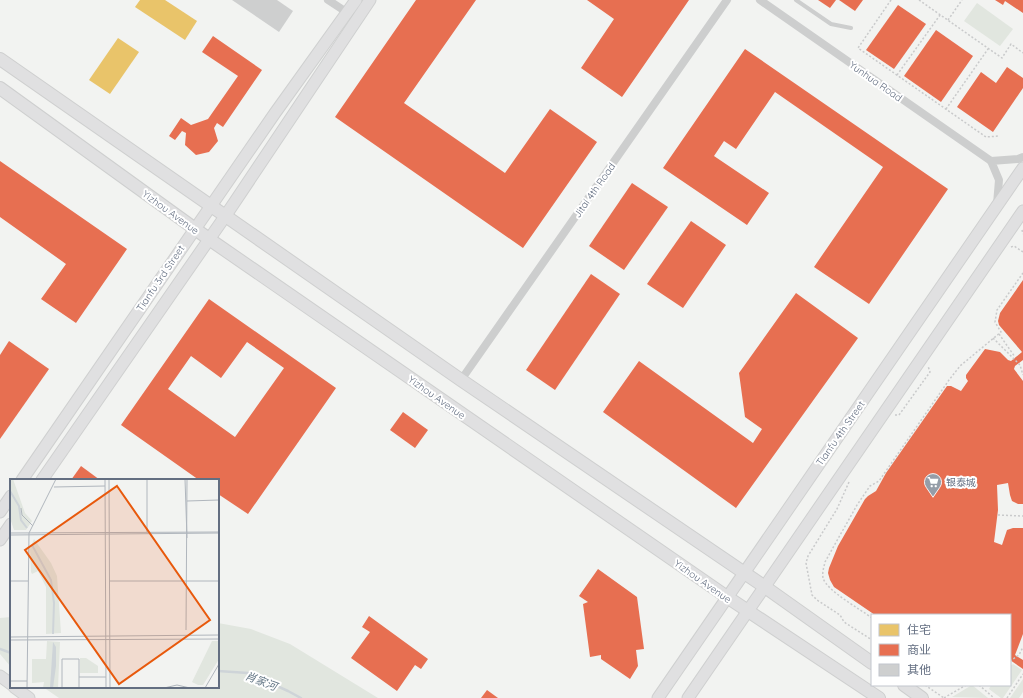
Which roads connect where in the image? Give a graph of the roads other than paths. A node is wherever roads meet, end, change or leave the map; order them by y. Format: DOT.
graph roads {
  1 [pos="328,0"];
  2 [pos="356,0"];
  3 [pos="370,0"];
  4 [pos="727,0"];
  5 [pos="760,0"];
  6 [pos="796,0"];
  7 [pos="352,16"];
  8 [pos="851,28"];
  9 [pos="0,59"];
  10 [pos="0,88"];
  11 [pos="1023,157"];
  12 [pos="991,161"];
  13 [pos="1023,168"];
  14 [pos="210,206"];
  15 [pos="997,206"];
  16 [pos="1023,211"];
  17 [pos="226,215"];
  18 [pos="194,229"];
  19 [pos="209,239"];
  20 [pos="461,380"];
  21 [pos="23,479"];
  22 [pos="43,479"];
  23 [pos="10,497"];
  24 [pos="0,512"];
  25 [pos="10,525"];
  26 [pos="0,540"];
  27 [pos="743,573"];
  28 [pos="765,587"];
  29 [pos="727,597"];
  30 [pos="748,612"];
  31 [pos="871,661"];
  32 [pos="0,676"];
  33 [pos="10,683"];
  34 [pos="905,686"];
  35 [pos="15,688"];
  36 [pos="29,698"];
  37 [pos="658,698"];
  38 [pos="688,698"];
  39 [pos="879,698"];
  40 [pos="922,698"];
  1 -- 7 [label="street"];
  2 -- 7 [label="street, Tianfu 3rd Street"];
  3 -- 7 [label="street, Tianfu 3rd Street"];
  4 -- 20 [label="street, Jitai 4th Road"];
  5 -- 12 [label="street, Yunhua Road"];
  6 -- 8 [label="lane"];
  7 -- 14 [label="street, Tianfu 3rd Street"];
  7 -- 17 [label="street, Tianfu 3rd Street"];
  9 -- 14 [label="main road"];
  10 -- 18 [label="main road, Yizhou Avenue"];
  11 -- 12 [label="street"];
  12 -- 15 [label="street"];
  13 -- 15 [label="street, Tianfu 4th Street"];
  14 -- 17 [label="main road"];
  14 -- 18 [label="street, Tianfu 3rd Street"];
  15 -- 27 [label="street, Tianfu 4th Street"];
  16 -- 28 [label="street"];
  17 -- 19 [label="street, Tianfu 3rd Street"];
  17 -- 20 [label="main road"];
  18 -- 19 [label="main road, Yizhou Avenue"];
  18 -- 21 [label="street, Tianfu 3rd Street"];
  19 -- 22 [label="street, Tianfu 3rd Street"];
  19 -- 29 [label="main road, Yizhou Avenue"];
  20 -- 27 [label="main road"];
  23 -- 24 [label="street"];
  25 -- 26 [label="street"];
  27 -- 28 [label="main road"];
  27 -- 29 [label="street, Tianfu 4th Street"];
  28 -- 30 [label="street"];
  28 -- 31 [label="main road"];
  29 -- 30 [label="main road, Yizhou Avenue"];
  29 -- 37 [label="street, Tianfu 4th Street"];
  30 -- 38 [label="street"];
  30 -- 39 [label="main road, Yizhou Avenue"];
  32 -- 33 [label="street"];
  34 -- 40 [label="main road"];
  35 -- 36 [label="street"];
}
